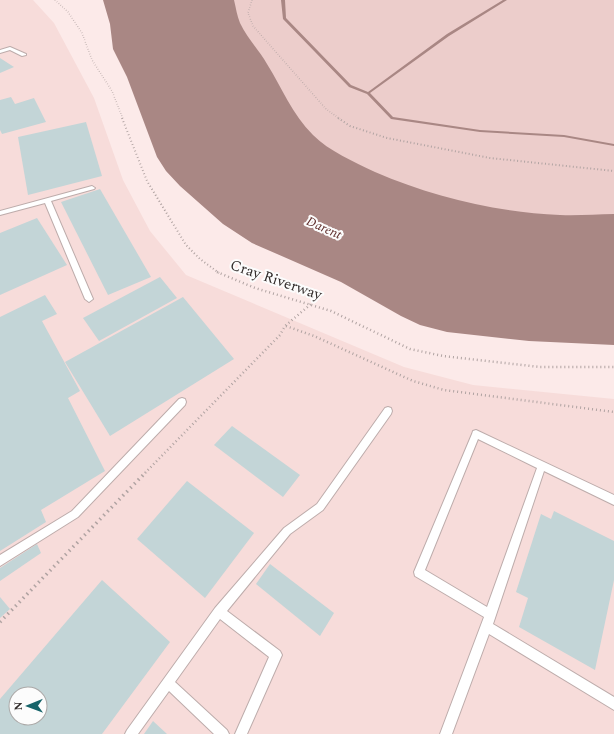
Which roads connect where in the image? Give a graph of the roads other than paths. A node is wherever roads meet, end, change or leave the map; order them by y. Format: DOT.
graph roads {
  1 [pos="0,52"];
  2 [pos="24,55"];
  3 [pos="92,188"];
  4 [pos="47,200"];
  5 [pos="0,213"];
  6 [pos="90,298"];
  7 [pos="182,402"];
  8 [pos="388,411"];
  9 [pos="542,465"];
  10 [pos="614,500"];
  11 [pos="0,561"];
  12 [pos="219,612"];
  13 [pos="490,615"];
  14 [pos="487,626"];
  15 [pos="168,683"];
  16 [pos="614,704"];
  17 [pos="131,734"];
  18 [pos="223,734"];
  19 [pos="241,734"];
  20 [pos="446,734"];
  1 -- 2 [label="lane"];
  3 -- 4 [label="lane"];
  4 -- 5 [label="lane"];
  4 -- 6 [label="lane"];
  7 -- 11 [label="lane"];
  8 -- 12 [label="lane"];
  9 -- 10 [label="lane"];
  9 -- 13 [label="lane"];
  9 -- 13 [label="lane"];
  12 -- 15 [label="lane"];
  12 -- 19 [label="lane"];
  13 -- 14 [label="lane"];
  14 -- 16 [label="lane"];
  14 -- 20 [label="lane"];
  15 -- 17 [label="lane"];
  15 -- 18 [label="lane"];
}
